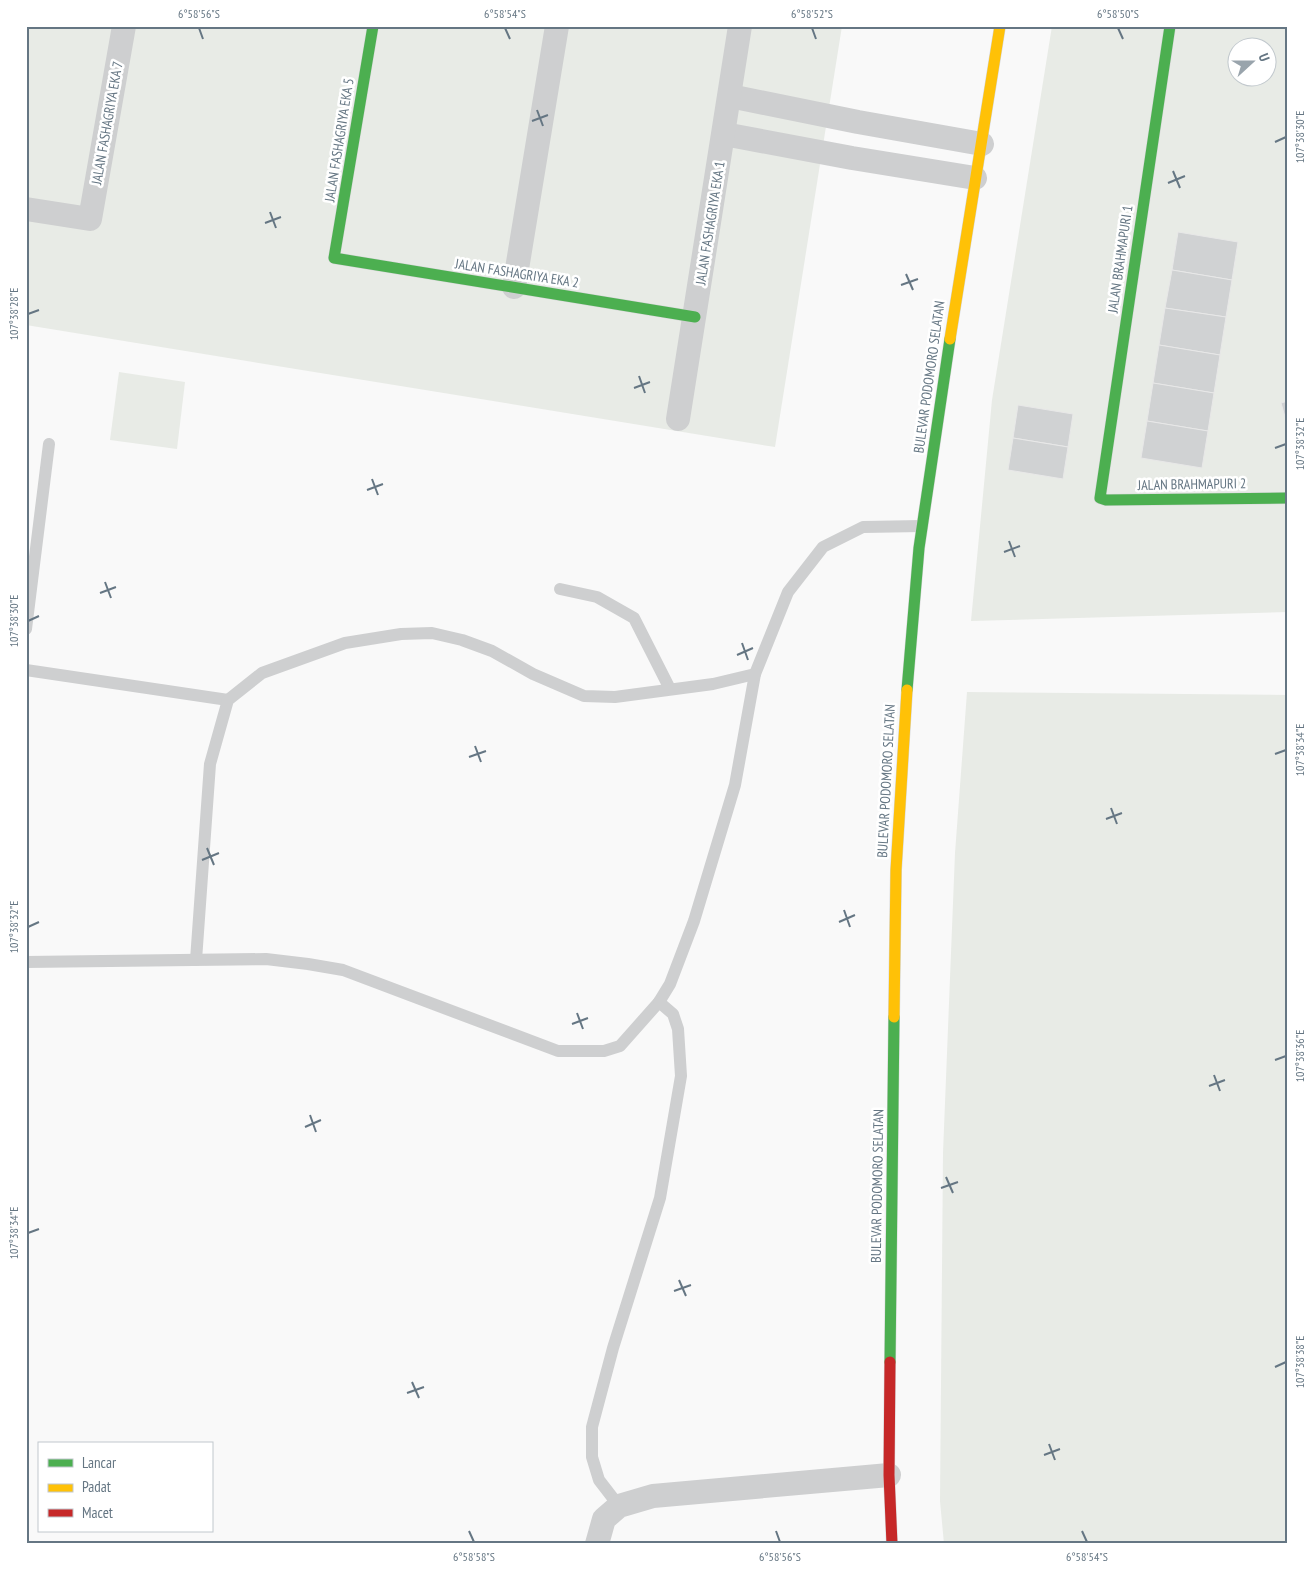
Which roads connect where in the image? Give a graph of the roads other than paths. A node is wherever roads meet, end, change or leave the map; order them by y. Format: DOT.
graph roads {
  1 [pos="124,26"];
  2 [pos="372,26"];
  3 [pos="557,26"];
  4 [pos="740,26"];
  5 [pos="1000,26"];
  6 [pos="1170,26"];
  7 [pos="730,96"];
  8 [pos="724,134"];
  9 [pos="982,144"];
  10 [pos="975,178"];
  11 [pos="26,209"];
  12 [pos="334,258"];
  13 [pos="514,287"];
  14 [pos="695,317"];
  15 [pos="678,419"];
  16 [pos="49,444"];
  17 [pos="1100,496"];
  18 [pos="1288,498"];
  19 [pos="922,526"];
  20 [pos="560,589"];
  21 [pos="26,628"];
  22 [pos="26,670"];
  23 [pos="756,674"];
  24 [pos="670,689"];
  25 [pos="228,700"];
  26 [pos="196,960"];
  27 [pos="26,962"];
  28 [pos="659,1002"];
  29 [pos="889,1475"];
  30 [pos="619,1506"];
  31 [pos="597,1544"];
  32 [pos="892,1544"];
  1 -- 11 [label="street, JALAN FASHAGRIYA EKA 7"];
  2 -- 12 [label="street, JALAN FASHAGRIYA EKA 5"];
  3 -- 13 [label="street"];
  4 -- 7 [label="street, JALAN FASHAGRIYA EKA 1"];
  5 -- 9 [label="street, BULEVAR PODOMORO SELATAN"];
  6 -- 17 [label="street, JALAN BRAHMAPURI 1"];
  7 -- 8 [label="street, JALAN FASHAGRIYA EKA 1"];
  7 -- 9 [label="street"];
  8 -- 10 [label="street"];
  8 -- 14 [label="street, JALAN FASHAGRIYA EKA 1"];
  9 -- 10 [label="street, BULEVAR PODOMORO SELATAN"];
  10 -- 19 [label="street, BULEVAR PODOMORO SELATAN"];
  12 -- 13 [label="street, JALAN FASHAGRIYA EKA 2"];
  13 -- 14 [label="street, JALAN FASHAGRIYA EKA 2"];
  14 -- 15 [label="street, JALAN FASHAGRIYA EKA 1"];
  16 -- 21 [label="lane"];
  17 -- 18 [label="street, JALAN BRAHMAPURI 2"];
  19 -- 23 [label="lane"];
  19 -- 29 [label="street, BULEVAR PODOMORO SELATAN"];
  20 -- 24 [label="lane"];
  22 -- 25 [label="lane"];
  23 -- 24 [label="lane"];
  23 -- 28 [label="lane"];
  24 -- 25 [label="lane"];
  25 -- 26 [label="lane"];
  26 -- 27 [label="lane"];
  26 -- 28 [label="lane"];
  28 -- 30 [label="lane"];
  29 -- 30 [label="street"];
  29 -- 32 [label="street, BULEVAR PODOMORO SELATAN"];
  30 -- 31 [label="street"];
}
